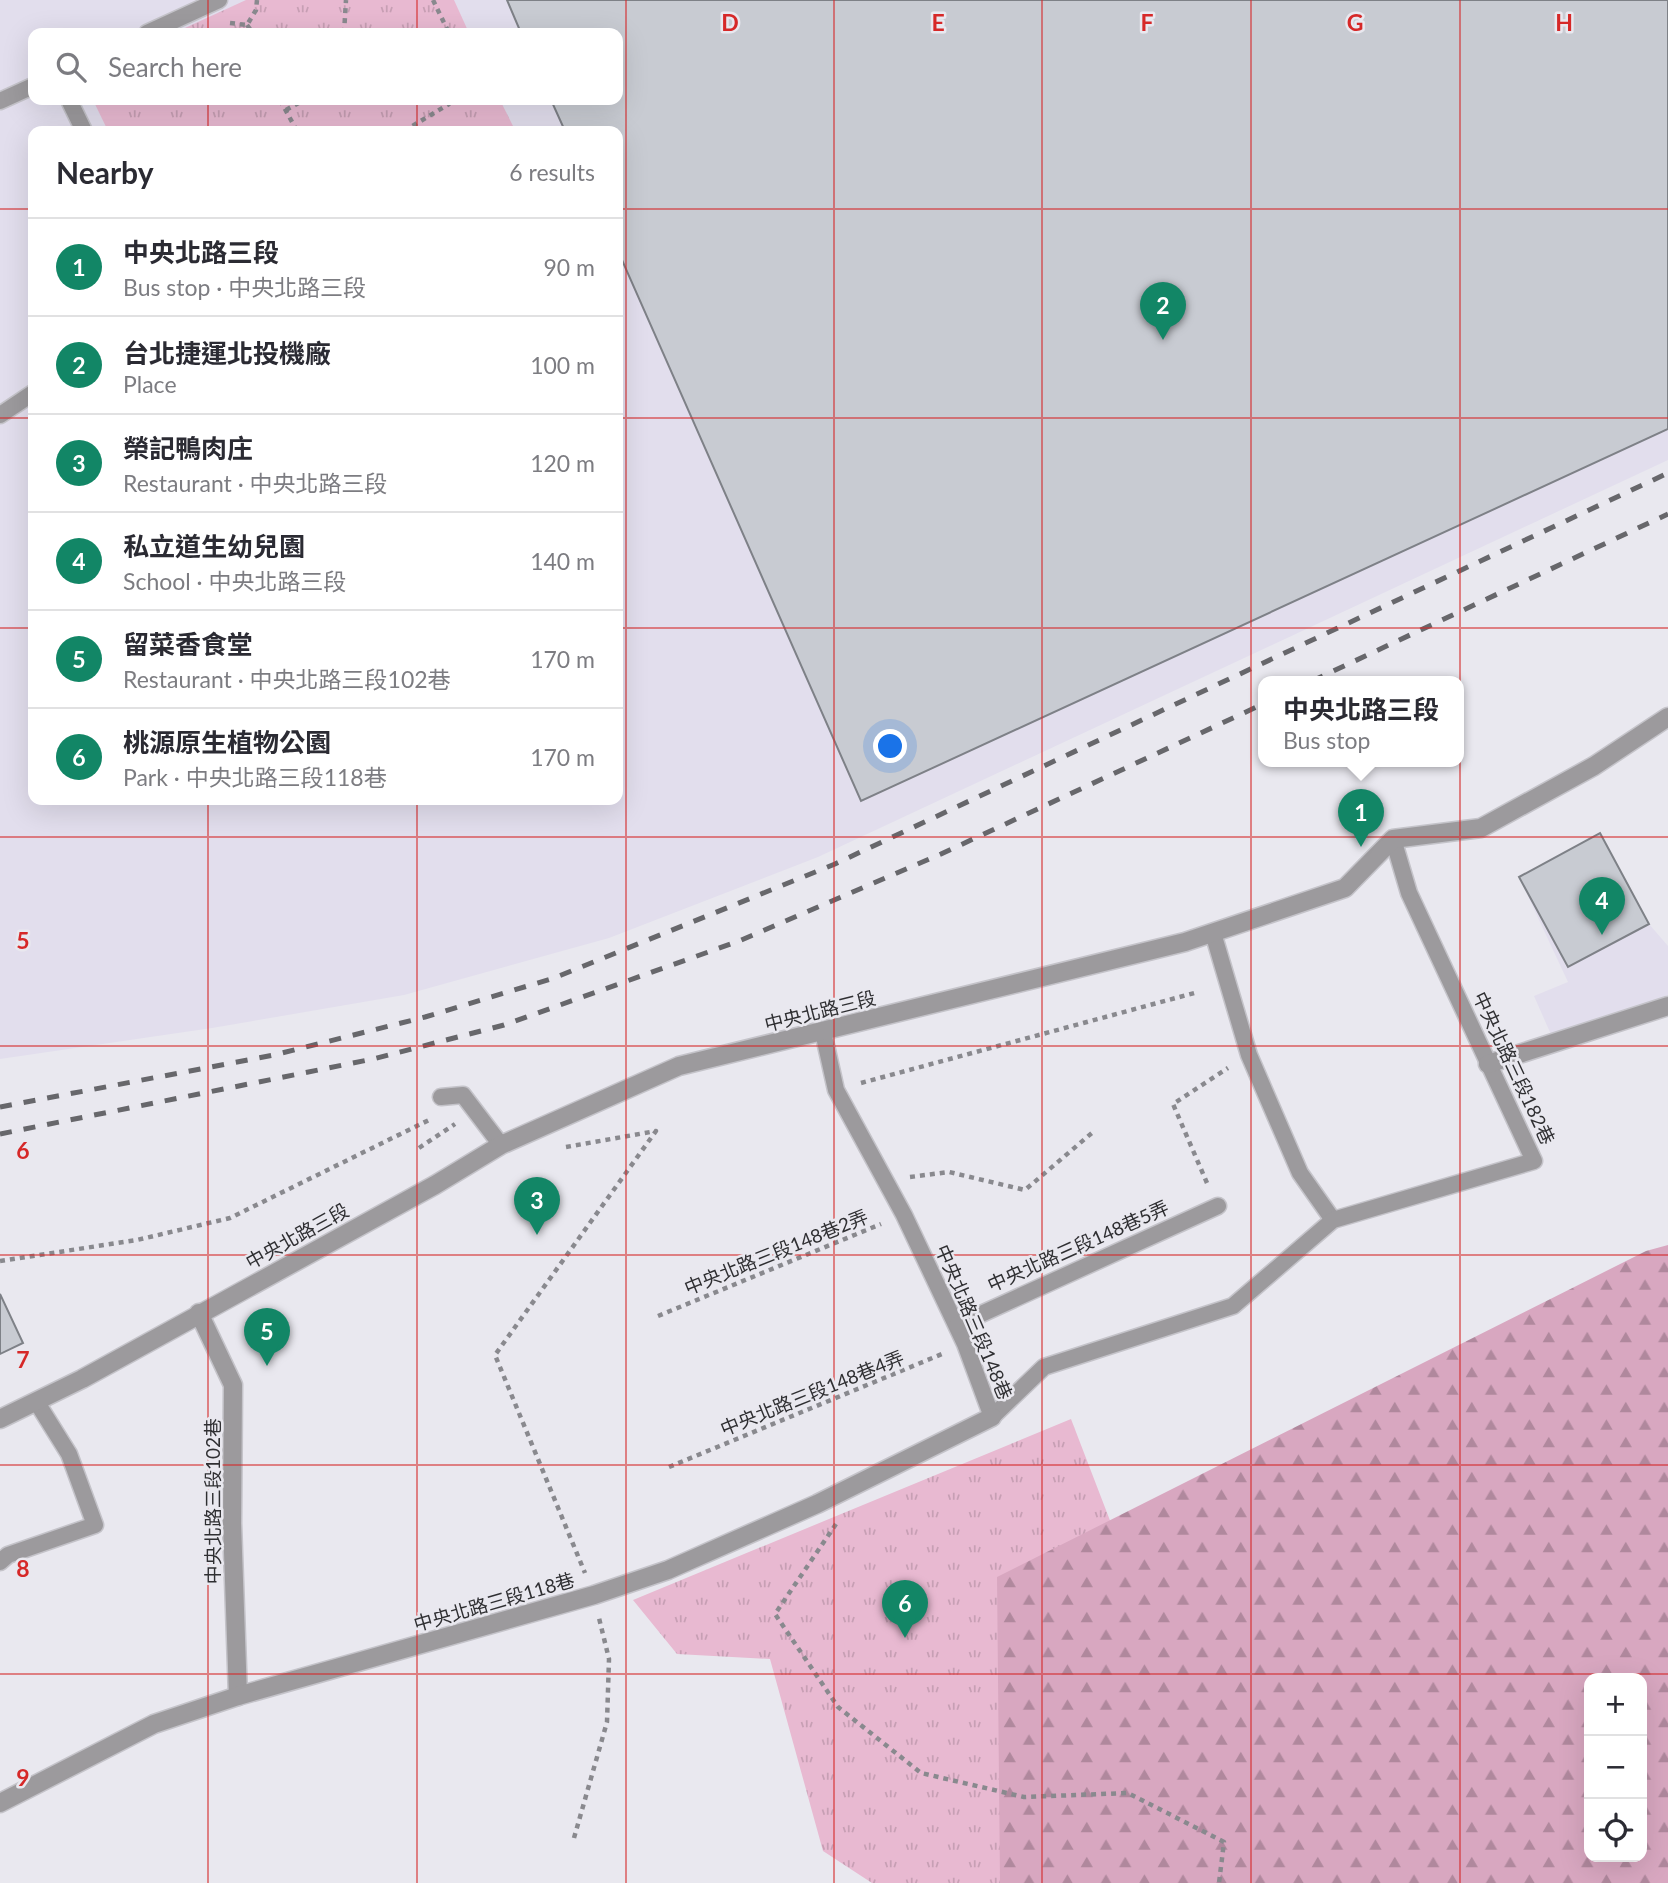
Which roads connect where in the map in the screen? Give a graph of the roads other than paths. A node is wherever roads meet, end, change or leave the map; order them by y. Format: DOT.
graph roads {
  1 [pos="219,0"];
  2 [pos="158,28"];
  3 [pos="28,88"];
  4 [pos="0,102"];
  5 [pos="71,105"];
  6 [pos="82,126"];
  7 [pos="28,396"];
  8 [pos="0,415"];
  9 [pos="1668,717"];
  10 [pos="1392,839"];
  11 [pos="1213,933"];
  12 [pos="1668,1006"];
  13 [pos="822,1032"];
  14 [pos="1488,1064"];
  15 [pos="441,1097"];
  16 [pos="501,1145"];
  17 [pos="1218,1206"];
  18 [pos="1333,1220"];
  19 [pos="199,1313"];
  20 [pos="957,1325"];
  21 [pos="36,1401"];
  22 [pos="992,1417"];
  23 [pos="0,1419"];
  24 [pos="0,1562"];
  25 [pos="238,1696"];
  26 [pos="0,1803"];
  1 -- 2 [label="lane"];
  3 -- 4 [label="lane"];
  5 -- 6 [label="lane"];
  7 -- 8 [label="lane"];
  9 -- 10 [label="street"];
  10 -- 11 [label="street, 中央北路三段"];
  10 -- 14 [label="lane, 中央北路三段182巷"];
  11 -- 13 [label="street, 中央北路三段"];
  11 -- 18 [label="lane"];
  12 -- 14 [label="street"];
  13 -- 16 [label="street, 中央北路三段"];
  13 -- 20 [label="lane, 中央北路三段148巷"];
  14 -- 18 [label="lane, 中央北路三段182巷"];
  15 -- 16 [label="lane"];
  16 -- 19 [label="street, 中央北路三段"];
  17 -- 20 [label="lane, 中央北路三段148巷5弄"];
  18 -- 22 [label="lane, 中央北路三段148巷"];
  19 -- 21 [label="street, 中央北路三段"];
  19 -- 25 [label="street, 中央北路三段102巷"];
  20 -- 22 [label="lane, 中央北路三段148巷"];
  21 -- 23 [label="street, 中央北路三段"];
  21 -- 24 [label="lane"];
  22 -- 25 [label="street, 中央北路三段118巷"];
  25 -- 26 [label="street, 中央北路三段118巷"];
}
